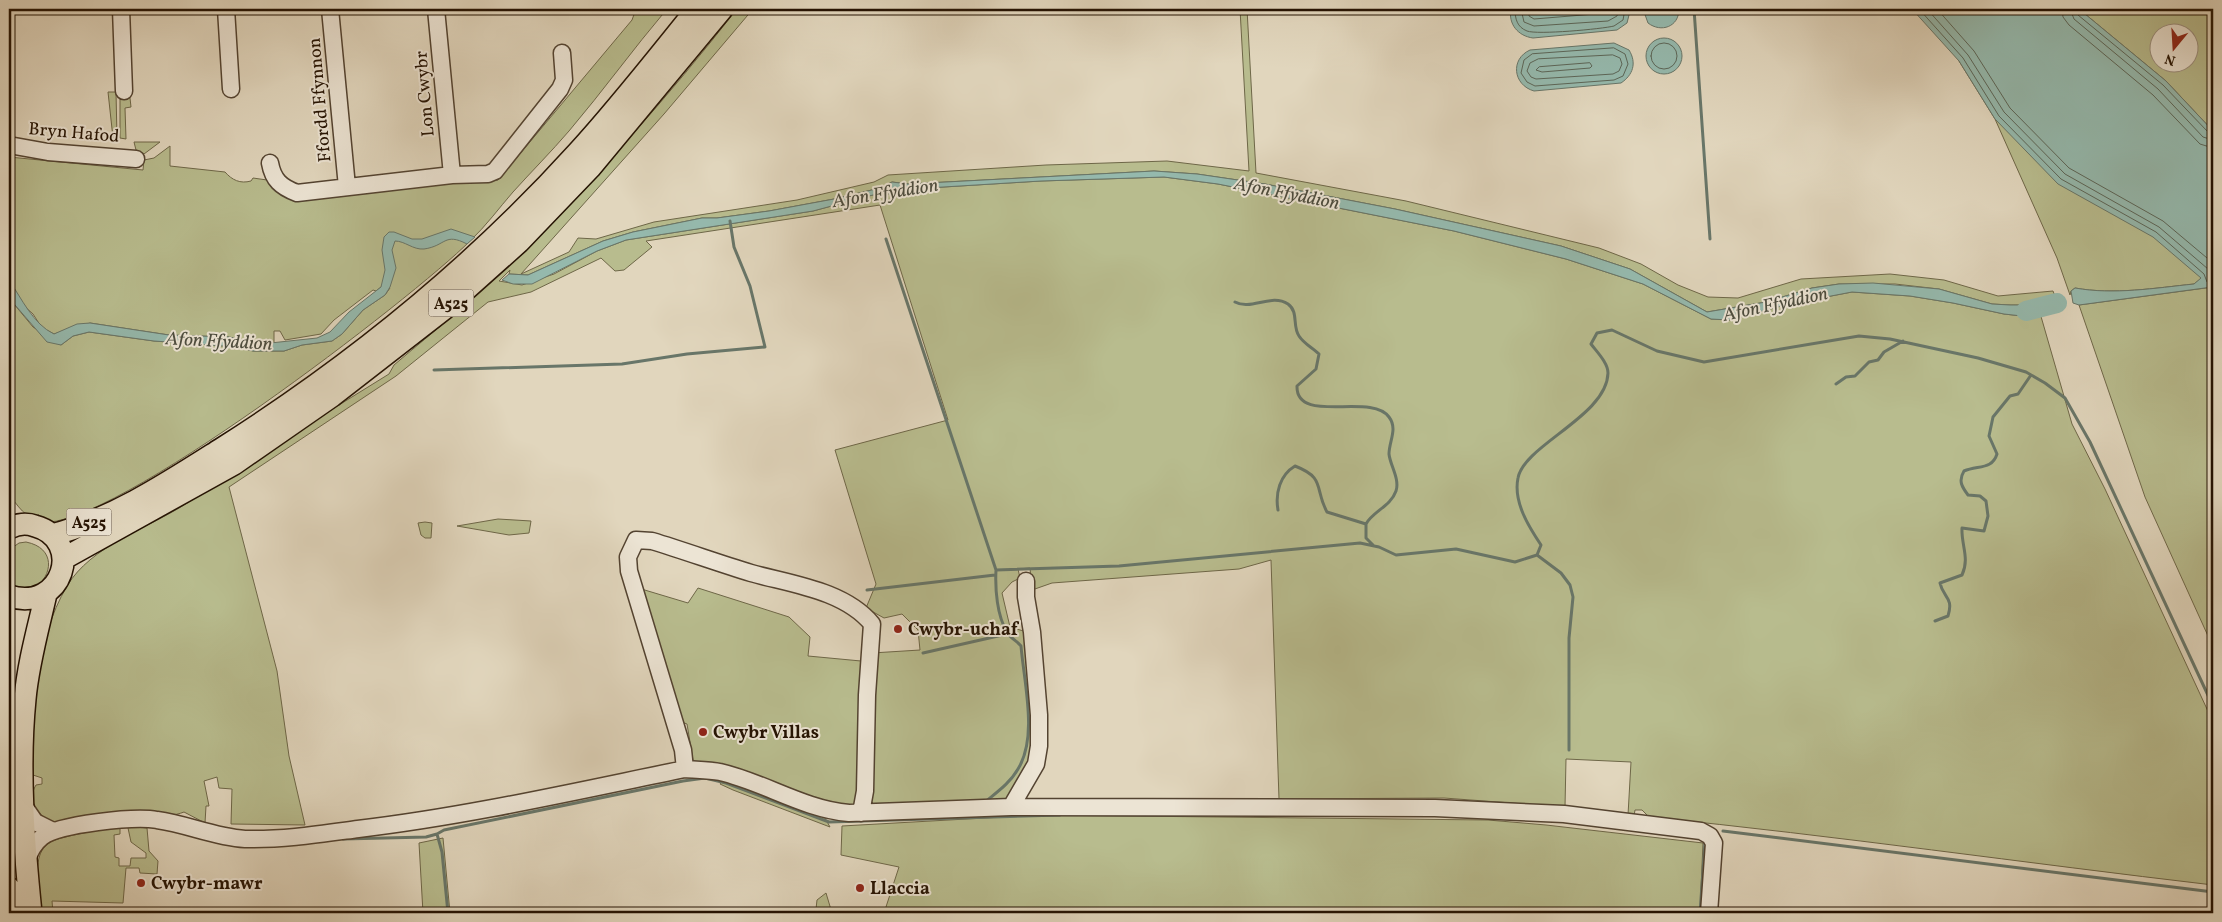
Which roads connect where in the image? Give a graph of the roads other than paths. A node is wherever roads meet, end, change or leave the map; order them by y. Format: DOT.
graph roads {
  1 [pos="122,9"];
  2 [pos="226,9"];
  3 [pos="330,9"];
  4 [pos="436,9"];
  5 [pos="697,9"];
  6 [pos="722,9"];
  7 [pos="566,61"];
  8 [pos="229,62"];
  9 [pos="217,76"];
  10 [pos="231,89"];
  11 [pos="124,91"];
  12 [pos="9,145"];
  13 [pos="128,153"];
  14 [pos="267,170"];
  15 [pos="452,175"];
  16 [pos="347,187"];
  17 [pos="9,508"];
  18 [pos="29,524"];
  19 [pos="9,528"];
  20 [pos="52,535"];
  21 [pos="63,559"];
  22 [pos="1026,581"];
  23 [pos="46,594"];
  24 [pos="9,596"];
  25 [pos="685,769"];
  26 [pos="24,806"];
  27 [pos="1011,807"];
  28 [pos="861,813"];
  29 [pos="53,831"];
  30 [pos="26,862"];
  31 [pos="9,888"];
  32 [pos="11,913"];
  33 [pos="31,913"];
  34 [pos="1709,913"];
  1 -- 11 [label="street"];
  2 -- 8 [label="street"];
  3 -- 16 [label="street, Ffordd Ffynnon"];
  4 -- 15 [label="street, Lon Cwybr"];
  5 -- 20 [label="main road, A525"];
  6 -- 21 [label="main road, A525"];
  7 -- 15 [label="street"];
  8 -- 9 [label="street"];
  8 -- 10 [label="street"];
  12 -- 13 [label="street, Bryn Hafod"];
  14 -- 16 [label="street"];
  15 -- 16 [label="street"];
  17 -- 18 [label="main road"];
  18 -- 19 [label="main road"];
  18 -- 20 [label="main road"];
  20 -- 21 [label="main road"];
  21 -- 23 [label="main road"];
  22 -- 27 [label="street"];
  23 -- 24 [label="main road"];
  23 -- 26 [label="main road"];
  25 -- 28 [label="street"];
  25 -- 28 [label="street"];
  25 -- 29 [label="street"];
  26 -- 29 [label="street"];
  26 -- 30 [label="main road"];
  27 -- 28 [label="street"];
  27 -- 34 [label="street"];
  29 -- 30 [label="street"];
  30 -- 33 [label="main road"];
  31 -- 32 [label="main road"];
}
